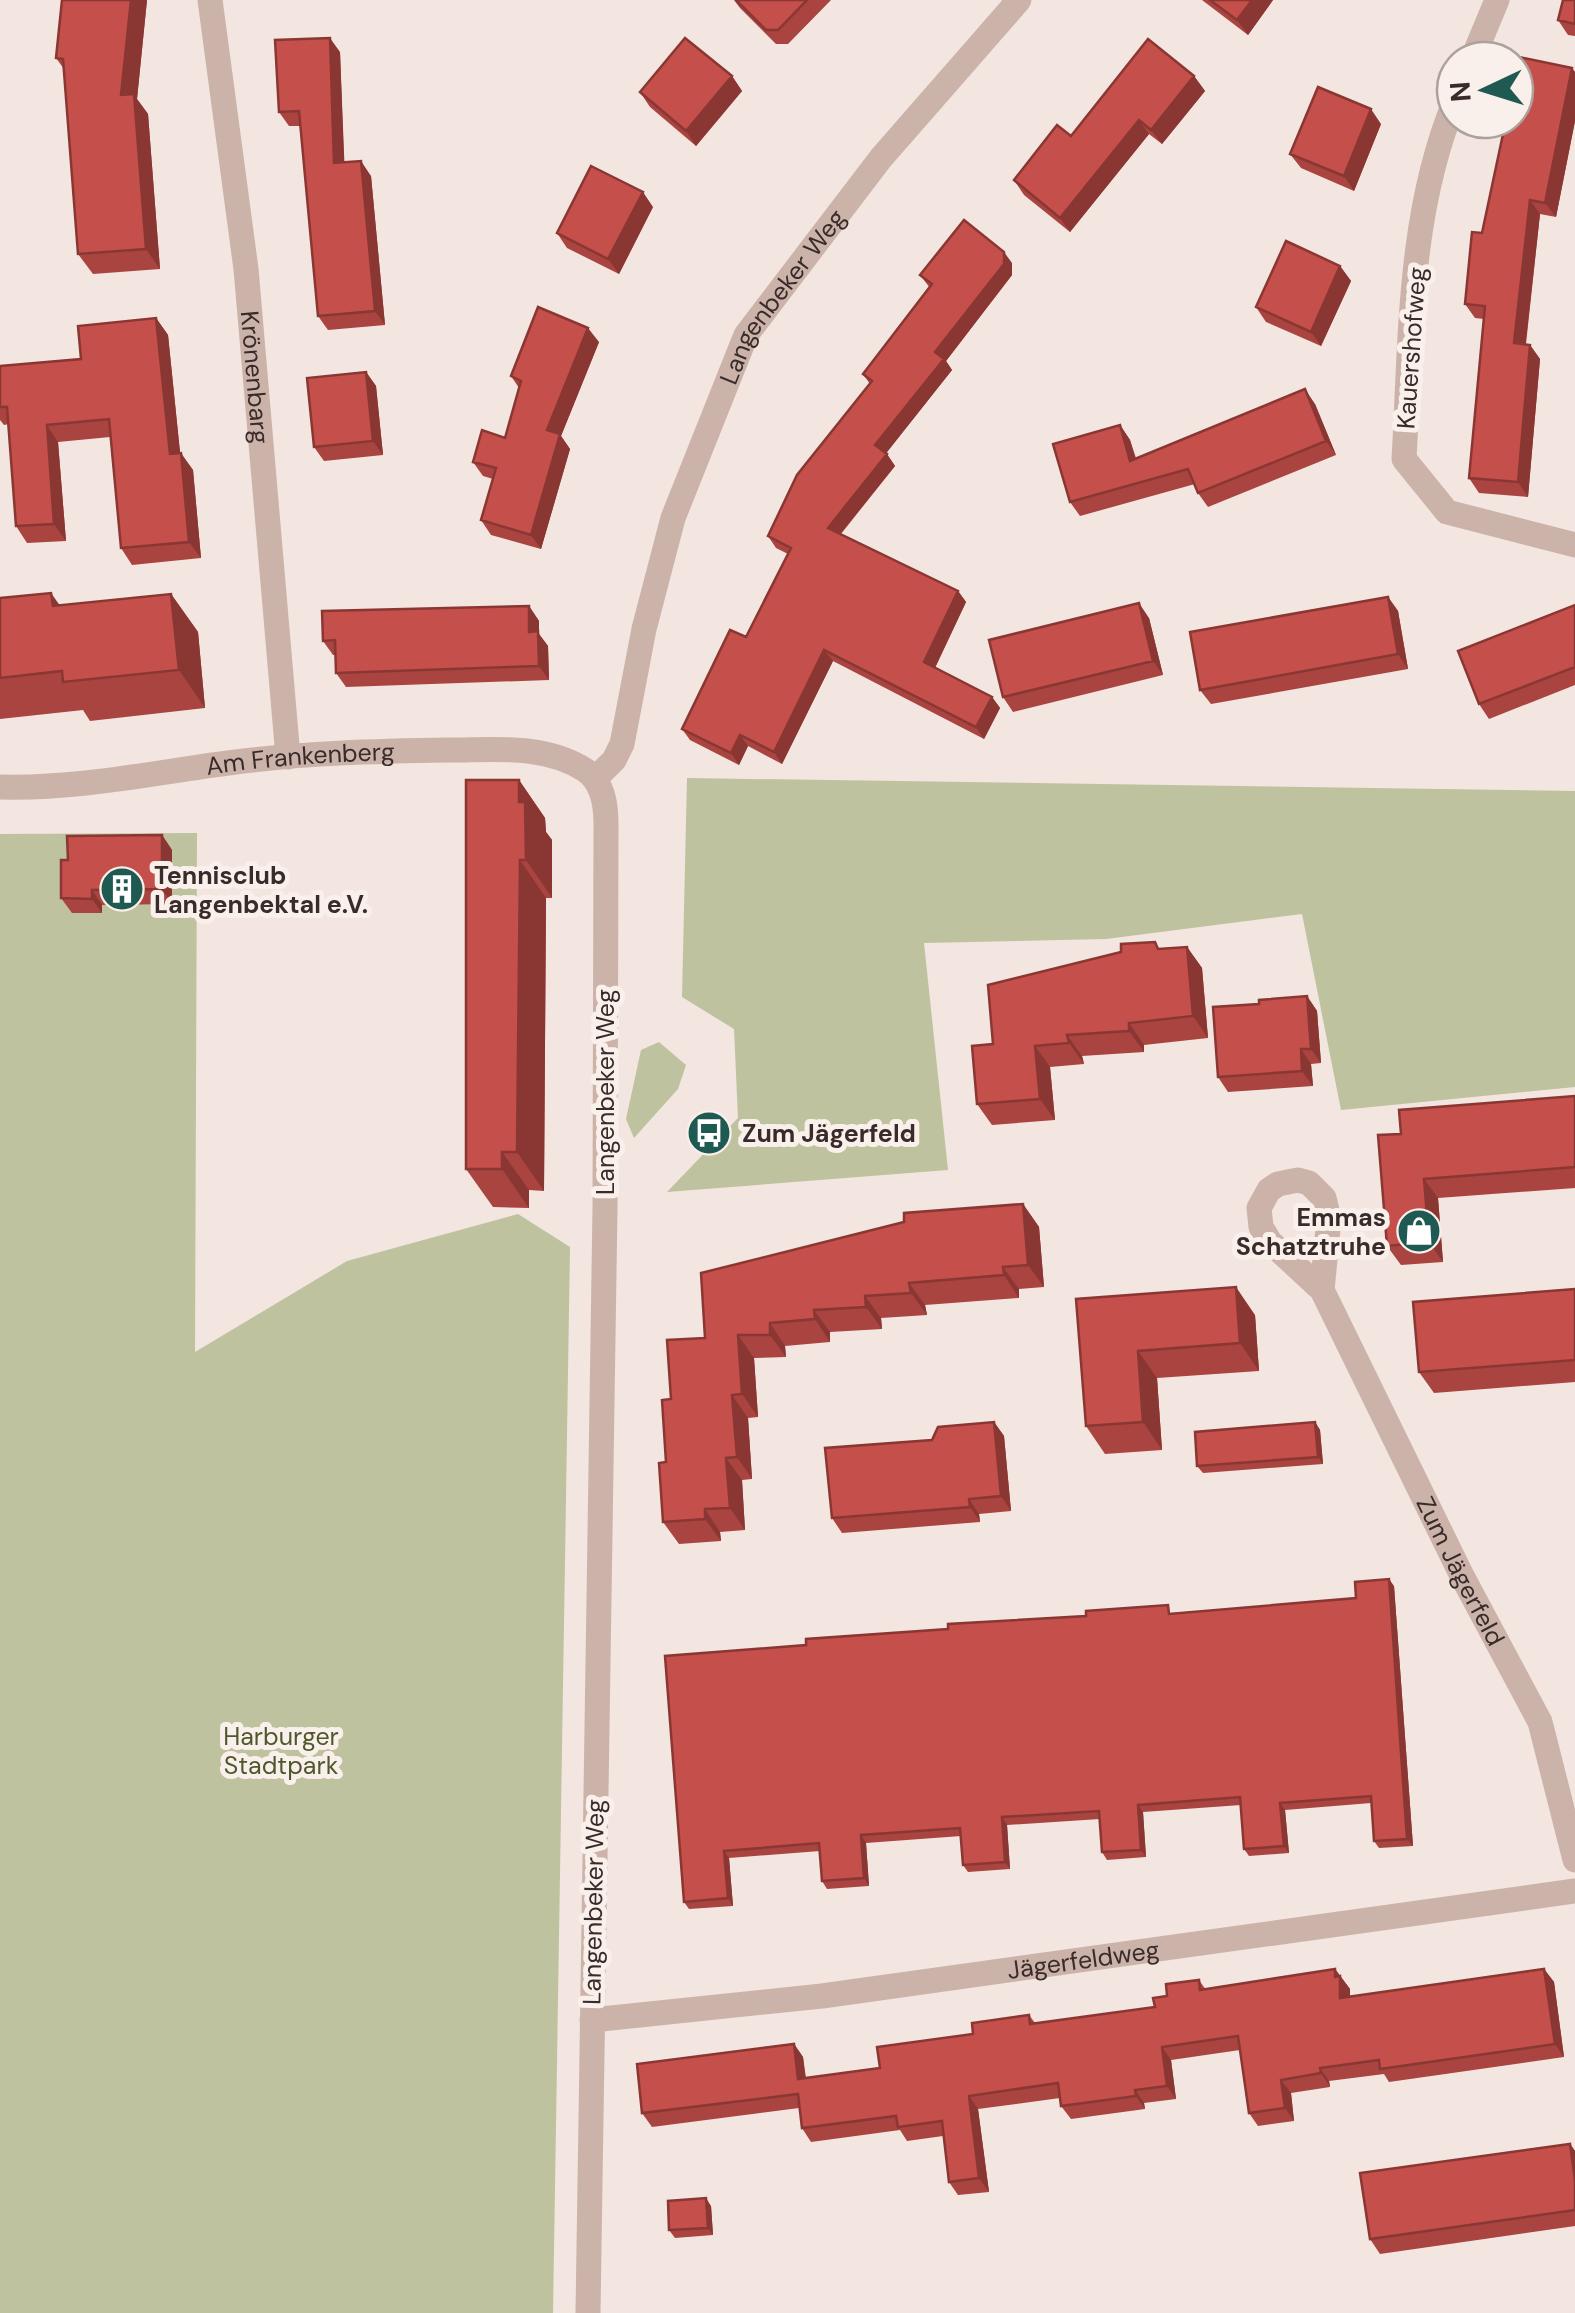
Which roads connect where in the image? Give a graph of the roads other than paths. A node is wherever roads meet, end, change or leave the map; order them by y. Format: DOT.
graph roads {
  1 [pos="210,0"];
  2 [pos="1019,0"];
  3 [pos="1497,0"];
  4 [pos="1480,40"];
  5 [pos="1439,140"];
  6 [pos="1575,545"];
  7 [pos="288,757"];
  8 [pos="596,779"];
  9 [pos="0,787"];
  10 [pos="1322,1290"];
  11 [pos="1575,1860"];
  12 [pos="1575,1892"];
  13 [pos="592,2020"];
  14 [pos="588,2313"];
  1 -- 7 [label="street, Krönenbarg"];
  2 -- 8 [label="street, Langenbeker Weg"];
  3 -- 4 [label="street"];
  5 -- 6 [label="street, Kauershofweg"];
  7 -- 8 [label="street, Am Frankenberg"];
  7 -- 9 [label="street, Am Frankenberg"];
  8 -- 13 [label="street, Langenbeker Weg"];
  10 -- 11 [label="street, Zum Jägerfeld"];
  12 -- 13 [label="street, Jägerfeldweg"];
  13 -- 14 [label="street, Langenbeker Weg"];
}
